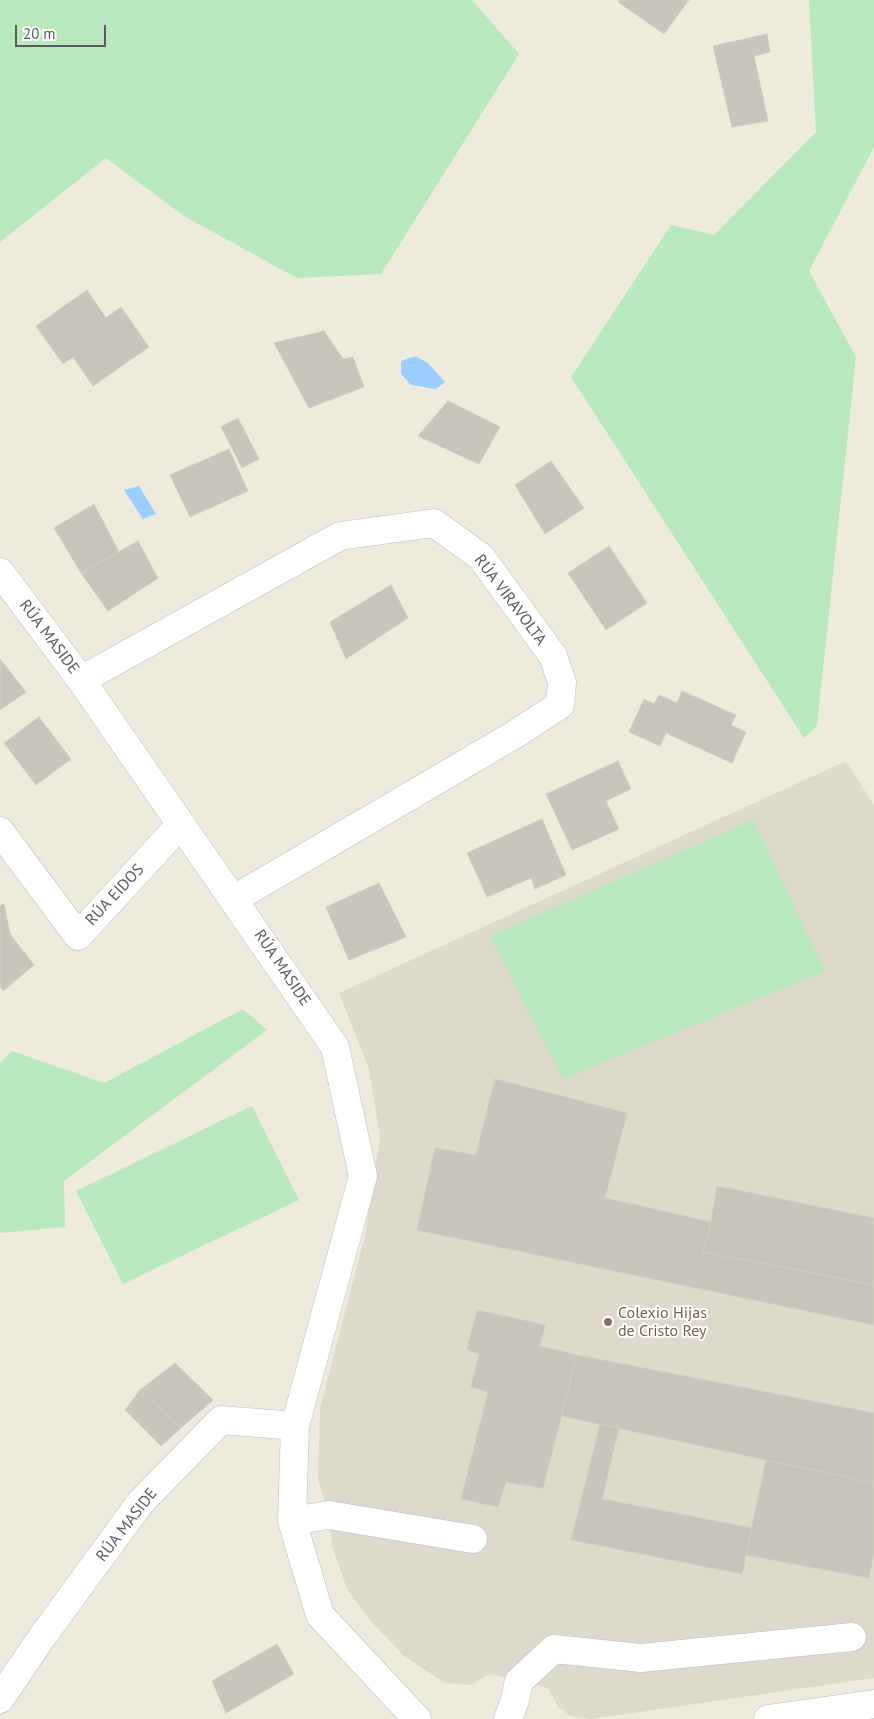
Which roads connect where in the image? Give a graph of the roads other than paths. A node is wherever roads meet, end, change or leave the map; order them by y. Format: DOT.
graph roads {
  1 [pos="0,572"];
  2 [pos="81,680"];
  3 [pos="181,824"];
  4 [pos="0,831"];
  5 [pos="234,899"];
  6 [pos="295,1426"];
  7 [pos="292,1521"];
  8 [pos="473,1539"];
  9 [pos="852,1637"];
  10 [pos="0,1699"];
  11 [pos="874,1704"];
  12 [pos="417,1719"];
  13 [pos="508,1719"];
  14 [pos="768,1719"];
  1 -- 2 [label="street, RÚA MASIDE"];
  2 -- 3 [label="street, RÚA MASIDE"];
  2 -- 5 [label="street, RÚA VIRAVOLTA"];
  3 -- 4 [label="street, RÚA EIDOS"];
  3 -- 5 [label="street, RÚA MASIDE"];
  5 -- 6 [label="street, RÚA MASIDE"];
  6 -- 7 [label="street, RÚA MASIDE"];
  6 -- 10 [label="street, RÚA MASIDE"];
  7 -- 8 [label="street"];
  7 -- 12 [label="street, RÚA MASIDE"];
  9 -- 13 [label="street"];
  11 -- 14 [label="street"];
}
